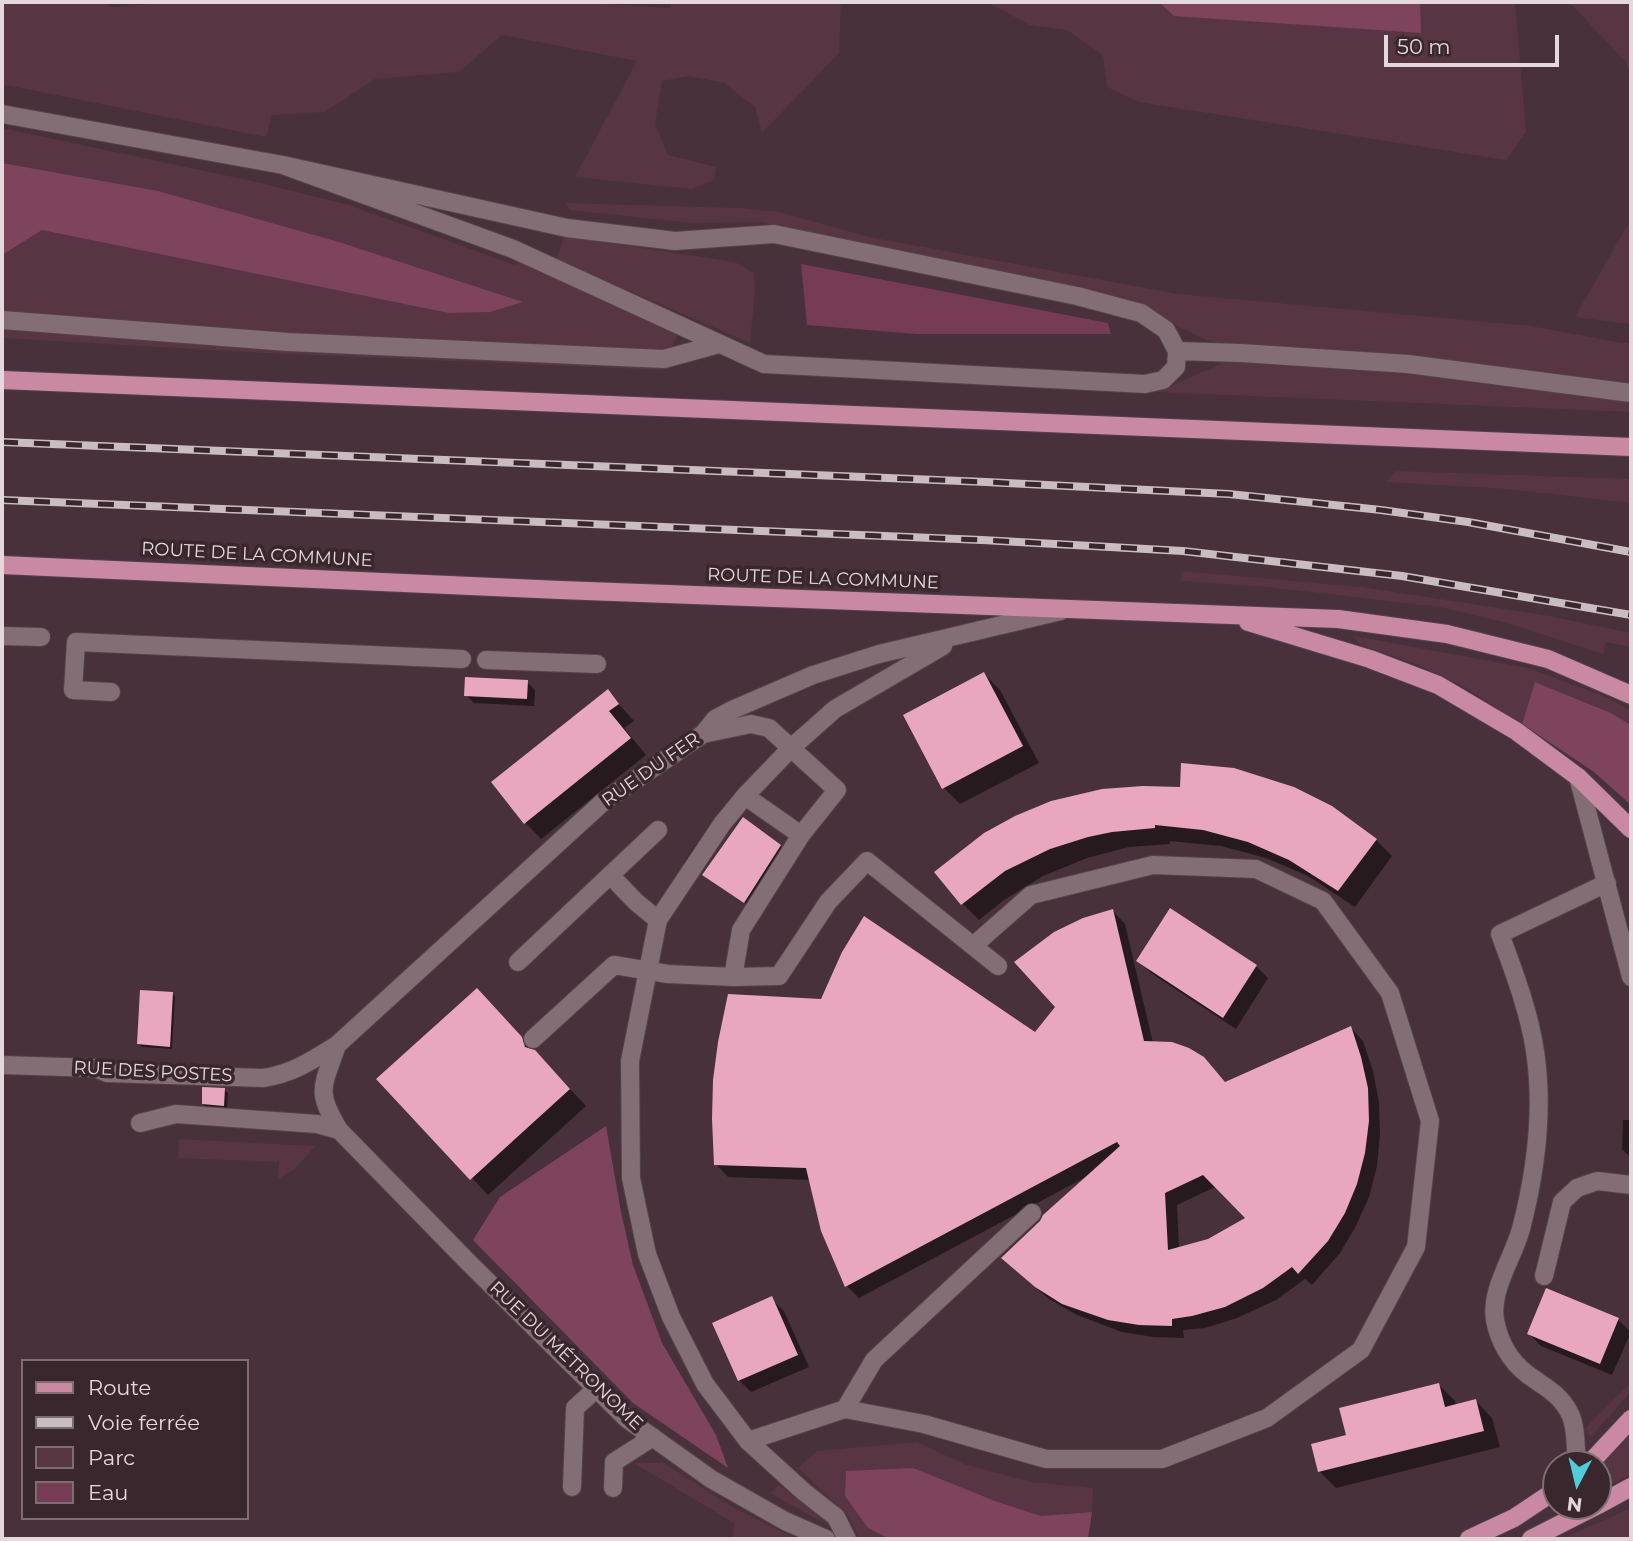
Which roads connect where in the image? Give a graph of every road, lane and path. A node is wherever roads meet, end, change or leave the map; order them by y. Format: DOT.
graph roads {
  1 [pos="2,114"];
  2 [pos="283,165"];
  3 [pos="2,320"];
  4 [pos="719,344"];
  5 [pos="1177,351"];
  6 [pos="2,380"];
  7 [pos="1631,393"];
  8 [pos="1631,447"];
  9 [pos="2,565"];
  10 [pos="1075,608"];
  11 [pos="1221,614"];
  12 [pos="964,634"];
  13 [pos="2,636"];
  14 [pos="41,637"];
  15 [pos="462,659"];
  16 [pos="486,660"];
  17 [pos="597,664"];
  18 [pos="111,692"];
  19 [pos="1631,695"];
  20 [pos="704,734"];
  21 [pos="791,748"];
  22 [pos="1578,777"];
  23 [pos="745,796"];
  24 [pos="1631,829"];
  25 [pos="658,830"];
  26 [pos="802,835"];
  27 [pos="610,875"];
  28 [pos="1607,883"];
  29 [pos="659,920"];
  30 [pos="973,946"];
  31 [pos="517,962"];
  32 [pos="998,966"];
  33 [pos="649,970"];
  34 [pos="733,977"];
  35 [pos="1631,977"];
  36 [pos="533,1039"];
  37 [pos="337,1045"];
  38 [pos="2,1065"];
  39 [pos="302,1068"];
  40 [pos="141,1123"];
  41 [pos="339,1130"];
  42 [pos="1631,1185"];
  43 [pos="1032,1213"];
  44 [pos="1544,1276"];
  45 [pos="596,1389"];
  46 [pos="845,1409"];
  47 [pos="1631,1419"];
  48 [pos="653,1437"];
  49 [pos="748,1441"];
  50 [pos="1575,1450"];
  51 [pos="1602,1450"];
  52 [pos="572,1487"];
  53 [pos="1631,1487"];
  54 [pos="613,1488"];
  55 [pos="1612,1498"];
  56 [pos="1542,1499"];
  57 [pos="1569,1520"];
  58 [pos="826,1539"];
  59 [pos="846,1539"];
  60 [pos="1469,1539"];
  61 [pos="1531,1539"];
  1 -- 2 [label="street"];
  2 -- 4 [label="street"];
  2 -- 5 [label="street"];
  3 -- 4 [label="street"];
  4 -- 5 [label="street"];
  5 -- 7 [label="street"];
  6 -- 8 [label="main road"];
  9 -- 10 [label="main road, ROUTE DE LA COMMUNE"];
  10 -- 11 [label="main road, ROUTE DE LA COMMUNE"];
  10 -- 12 [label="street, RUE DU FER"];
  11 -- 19 [label="main road, ROUTE DE LA COMMUNE"];
  11 -- 22 [label="main road"];
  12 -- 20 [label="street, RUE DU FER"];
  12 -- 21 [label="street"];
  13 -- 14 [label="street"];
  15 -- 18 [label="street"];
  16 -- 17 [label="street"];
  20 -- 21 [label="street"];
  20 -- 37 [label="street, RUE DU FER"];
  21 -- 23 [label="street"];
  21 -- 26 [label="street"];
  22 -- 24 [label="main road"];
  22 -- 28 [label="street"];
  23 -- 26 [label="street"];
  23 -- 29 [label="street"];
  25 -- 27 [label="street"];
  26 -- 34 [label="street"];
  27 -- 29 [label="street"];
  27 -- 31 [label="street"];
  28 -- 35 [label="street"];
  28 -- 50 [label="street"];
  29 -- 33 [label="street"];
  30 -- 32 [label="street"];
  30 -- 34 [label="street"];
  30 -- 46 [label="street"];
  33 -- 34 [label="street"];
  33 -- 36 [label="street"];
  33 -- 49 [label="street"];
  37 -- 39 [label="street, RUE DU FER"];
  37 -- 41 [label="street, RUE DU MÉTRONOME"];
  38 -- 39 [label="street, RUE DES POSTES"];
  40 -- 41 [label="street"];
  41 -- 45 [label="street, RUE DU MÉTRONOME"];
  42 -- 44 [label="street"];
  43 -- 46 [label="street"];
  45 -- 48 [label="street, RUE DU MÉTRONOME"];
  45 -- 52 [label="street"];
  46 -- 49 [label="street"];
  47 -- 51 [label="main road"];
  48 -- 54 [label="street"];
  48 -- 58 [label="street, RUE DU MÉTRONOME"];
  49 -- 59 [label="street"];
  53 -- 55 [label="main road"];
  56 -- 60 [label="main road"];
  57 -- 61 [label="main road"];
}
